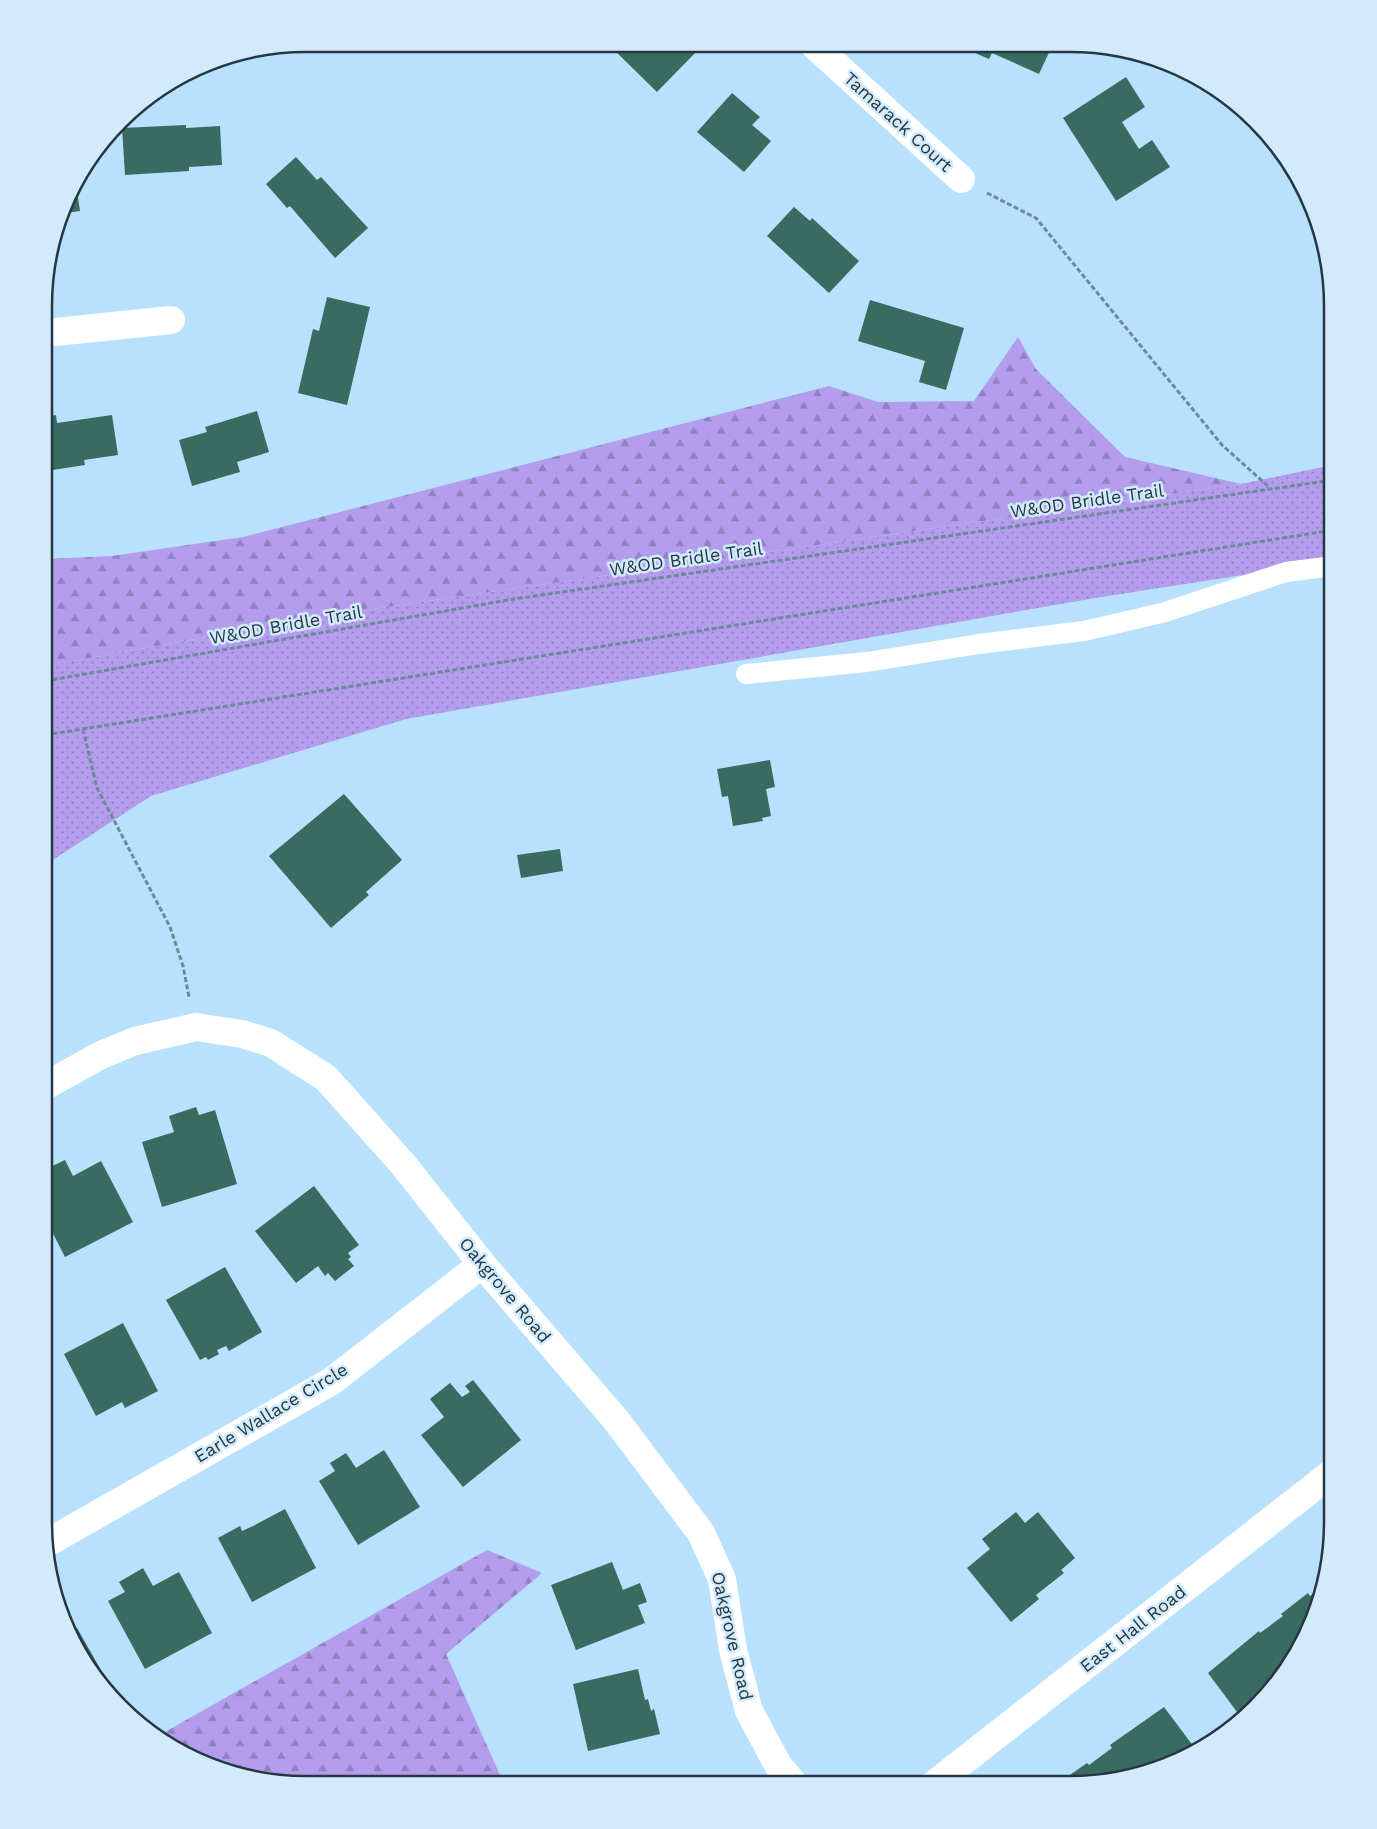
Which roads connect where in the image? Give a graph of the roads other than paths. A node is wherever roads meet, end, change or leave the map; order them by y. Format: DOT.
graph roads {
  1 [pos="822,52"];
  2 [pos="961,179"];
  3 [pos="171,320"];
  4 [pos="52,332"];
  5 [pos="1324,567"];
  6 [pos="746,674"];
  7 [pos="52,1082"];
  8 [pos="482,1264"];
  9 [pos="1324,1479"];
  10 [pos="53,1539"];
  11 [pos="787,1776"];
  12 [pos="945,1776"];
  1 -- 2 [label="street, Tamarack Court"];
  3 -- 4 [label="street"];
  5 -- 6 [label="lane"];
  7 -- 8 [label="street, Oakgrove Road"];
  8 -- 10 [label="street, Earle Wallace Circle"];
  8 -- 11 [label="street, Oakgrove Road"];
  9 -- 12 [label="street, East Hall Road"];
}
